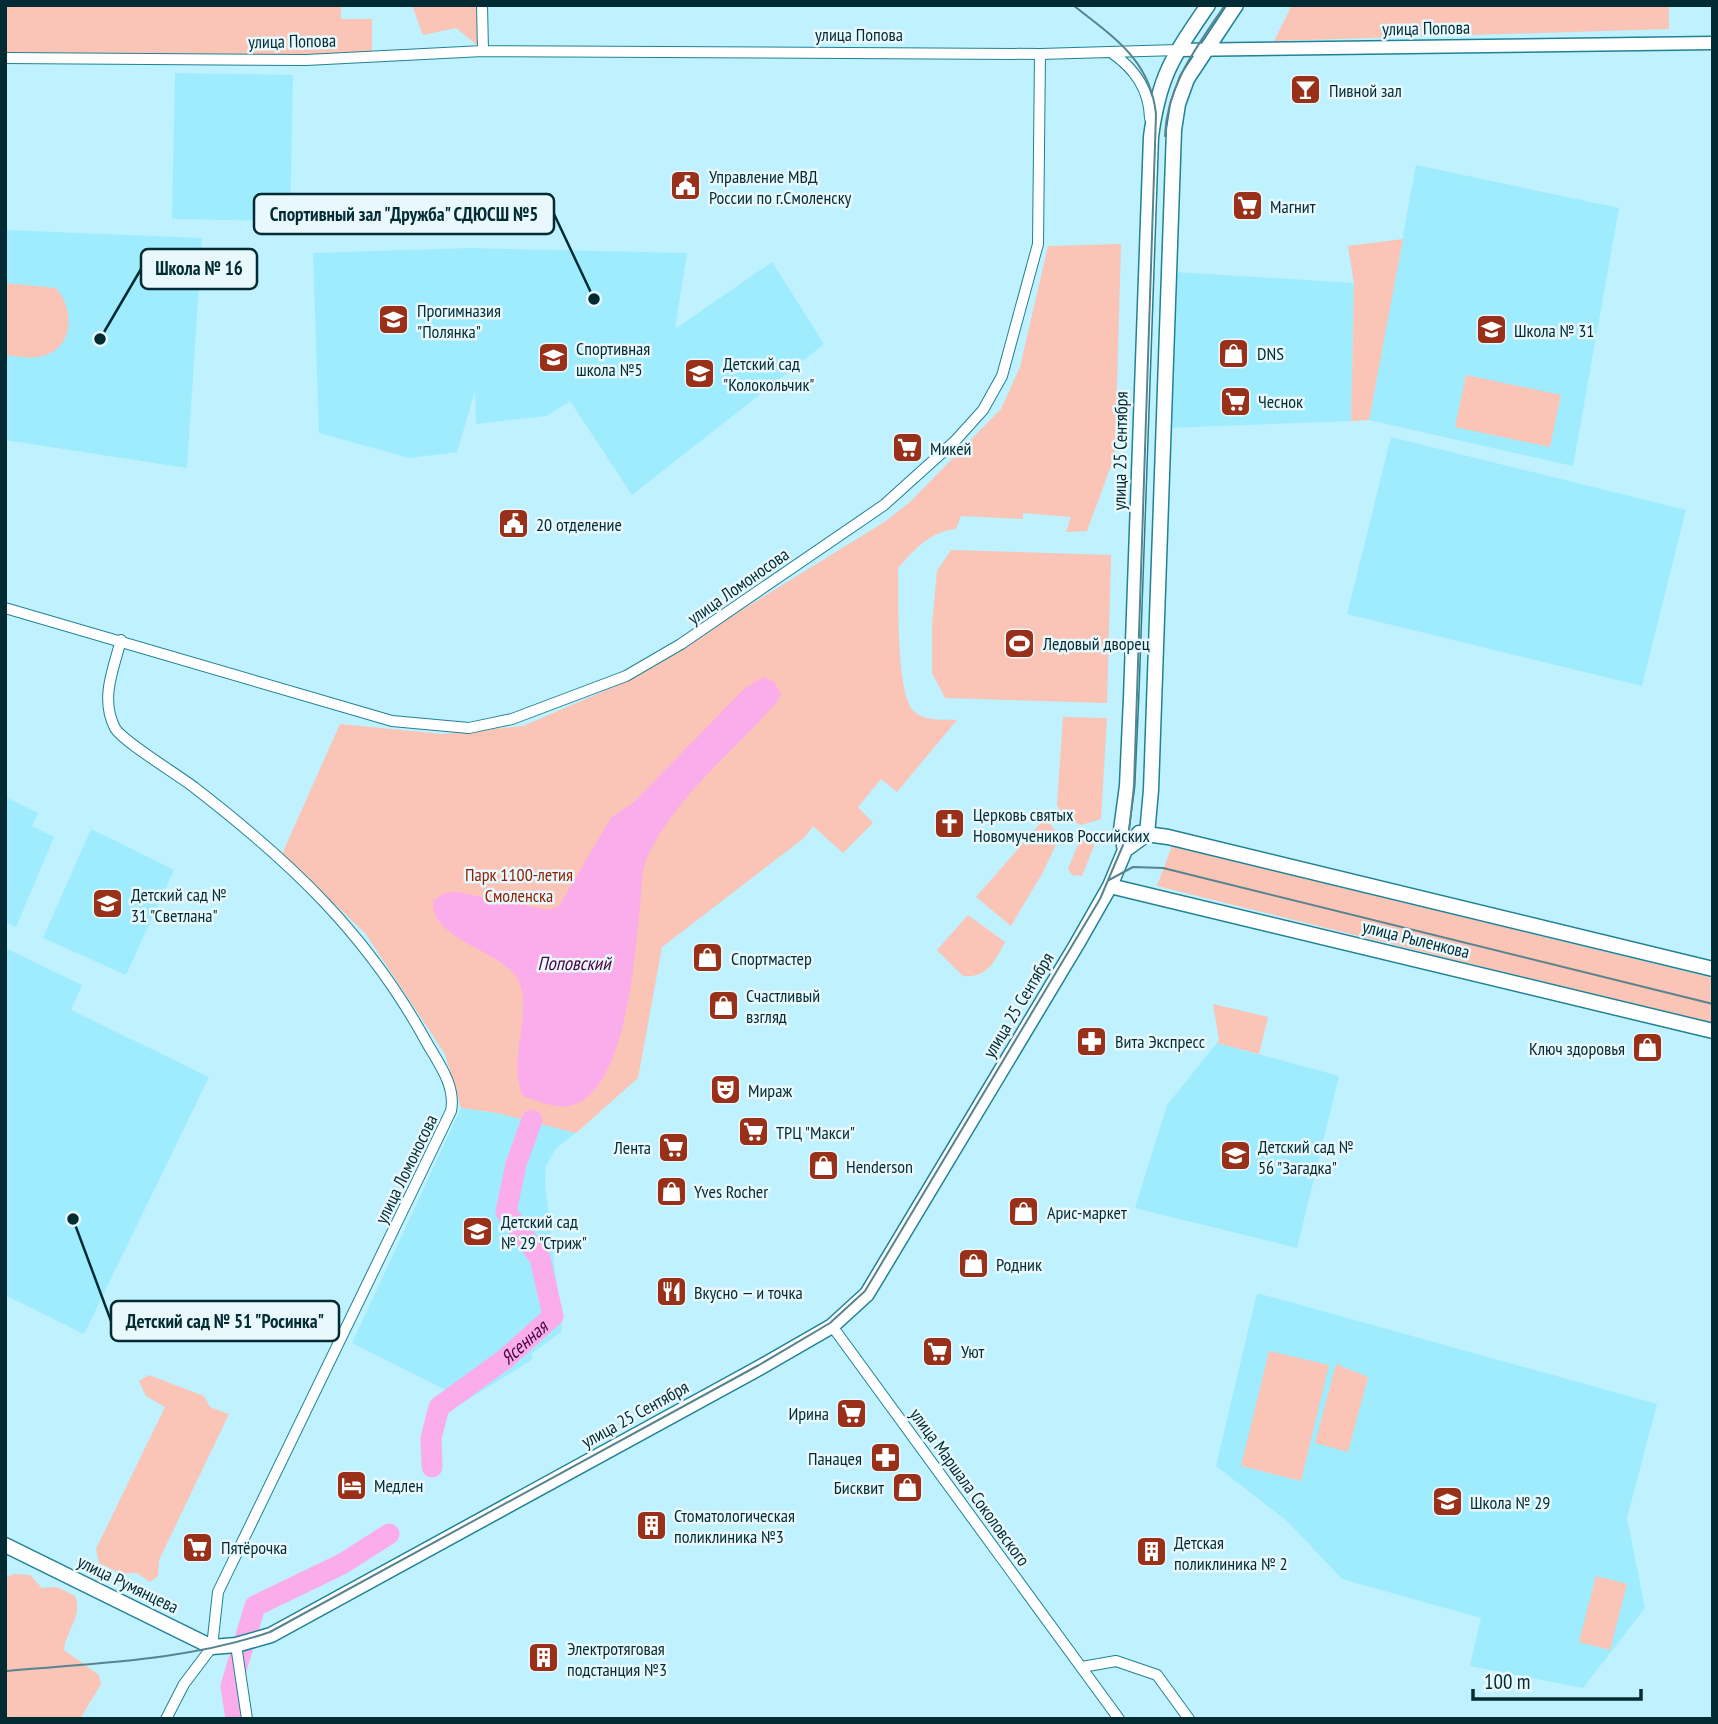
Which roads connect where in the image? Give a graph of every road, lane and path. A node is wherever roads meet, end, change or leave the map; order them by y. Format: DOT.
graph roads {
  1 [pos="482,5"];
  2 [pos="1208,5"];
  3 [pos="1236,5"];
  4 [pos="1713,43"];
  5 [pos="1208,49"];
  6 [pos="1178,50"];
  7 [pos="483,51"];
  8 [pos="1111,53"];
  9 [pos="1040,54"];
  10 [pos="5,58"];
  11 [pos="1150,137"];
  12 [pos="5,608"];
  13 [pos="121,640"];
  14 [pos="1121,830"];
  15 [pos="1147,834"];
  16 [pos="1125,850"];
  17 [pos="1110,886"];
  18 [pos="1713,970"];
  19 [pos="1713,1031"];
  20 [pos="832,1326"];
  21 [pos="5,1545"];
  22 [pos="212,1647"];
  23 [pos="237,1647"];
  24 [pos="1082,1667"];
  25 [pos="166,1719"];
  26 [pos="247,1719"];
  27 [pos="1119,1719"];
  28 [pos="1189,1719"];
  1 -- 7 [label="street"];
  2 -- 6 [label="main road, улица 25 Сентября"];
  3 -- 5 [label="main road"];
  4 -- 5 [label="street, улица Попова"];
  5 -- 6 [label="street, улица Попова"];
  5 -- 15 [label="main road"];
  6 -- 8 [label="street, улица Попова"];
  6 -- 11 [label="main road, улица 25 Сентября"];
  7 -- 9 [label="street, улица Попова"];
  7 -- 10 [label="street, улица Попова"];
  8 -- 9 [label="street, улица Попова"];
  8 -- 11 [label="street"];
  9 -- 13 [label="street, улица Ломоносова"];
  11 -- 14 [label="main road, улица 25 Сентября"];
  12 -- 13 [label="street, улица Ломоносова"];
  13 -- 22 [label="street, улица Ломоносова"];
  14 -- 15 [label="main road"];
  14 -- 16 [label="main road, улица 25 Сентября"];
  15 -- 16 [label="main road"];
  15 -- 18 [label="main road"];
  16 -- 17 [label="main road, улица 25 Сентября"];
  17 -- 19 [label="main road, улица Рыленкова"];
  17 -- 20 [label="main road, улица 25 Сентября"];
  20 -- 23 [label="main road, улица 25 Сентября"];
  20 -- 24 [label="street, улица Маршала Соколовского"];
  21 -- 22 [label="main road, улица Румянцева"];
  22 -- 23 [label="main road"];
  22 -- 25 [label="street"];
  23 -- 26 [label="street"];
  24 -- 27 [label="street, улица Маршала Соколовского"];
  24 -- 28 [label="street"];
}
